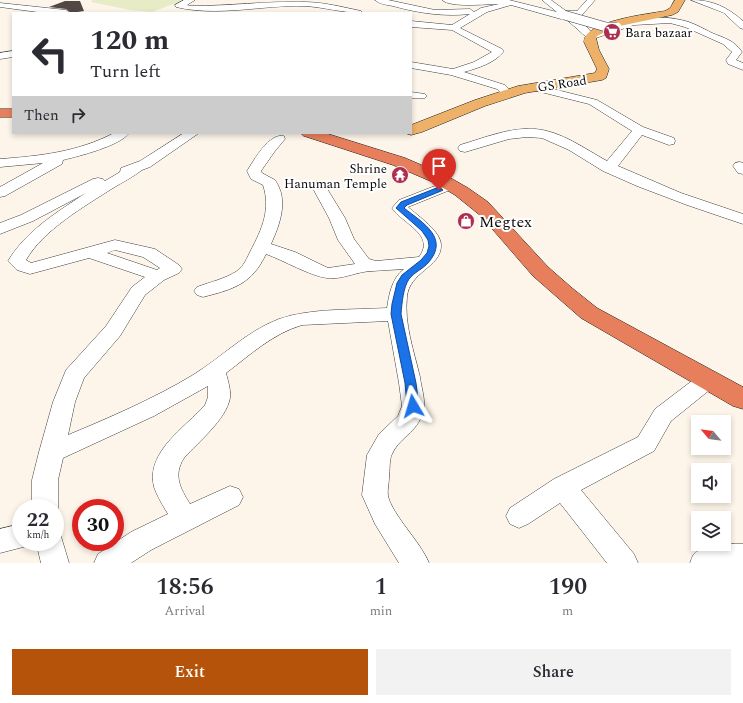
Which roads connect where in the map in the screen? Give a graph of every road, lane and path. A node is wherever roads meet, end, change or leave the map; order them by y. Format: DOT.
graph roads {
  1 [pos="39,0"];
  2 [pos="191,0"];
  3 [pos="379,0"];
  4 [pos="446,0"];
  5 [pos="546,0"];
  6 [pos="591,0"];
  7 [pos="680,0"];
  8 [pos="695,0"];
  9 [pos="508,1"];
  10 [pos="0,5"];
  11 [pos="20,6"];
  12 [pos="319,9"];
  13 [pos="484,10"];
  14 [pos="59,12"];
  15 [pos="299,12"];
  16 [pos="348,12"];
  17 [pos="565,15"];
  18 [pos="412,24"];
  19 [pos="743,26"];
  20 [pos="604,27"];
  21 [pos="617,27"];
  22 [pos="455,28"];
  23 [pos="590,37"];
  24 [pos="12,54"];
  25 [pos="0,56"];
  26 [pos="478,62"];
  27 [pos="412,66"];
  28 [pos="743,67"];
  29 [pos="453,72"];
  30 [pos="533,88"];
  31 [pos="505,90"];
  32 [pos="12,113"];
  33 [pos="0,114"];
  34 [pos="412,130"];
  35 [pos="639,130"];
  36 [pos="121,134"];
  37 [pos="191,134"];
  38 [pos="312,134"];
  39 [pos="279,139"];
  40 [pos="669,141"];
  41 [pos="465,148"];
  42 [pos="63,157"];
  43 [pos="0,163"];
  44 [pos="136,168"];
  45 [pos="608,168"];
  46 [pos="318,185"];
  47 [pos="450,185"];
  48 [pos="0,192"];
  49 [pos="743,219"];
  50 [pos="0,229"];
  51 [pos="261,246"];
  52 [pos="424,262"];
  53 [pos="370,266"];
  54 [pos="203,291"];
  55 [pos="396,314"];
  56 [pos="215,371"];
  57 [pos="709,379"];
  58 [pos="743,399"];
  59 [pos="51,452"];
  60 [pos="563,487"];
  61 [pos="230,497"];
  62 [pos="45,499"];
  63 [pos="519,516"];
  64 [pos="185,520"];
  65 [pos="12,538"];
  66 [pos="0,541"];
  67 [pos="52,551"];
  68 [pos="743,557"];
  69 [pos="55,563"];
  70 [pos="108,563"];
  71 [pos="415,563"];
  72 [pos="624,563"];
  73 [pos="704,563"];
  1 -- 11 [label="street"];
  2 -- 12 [label="street"];
  3 -- 13 [label="street"];
  4 -- 9 [label="street"];
  5 -- 17 [label="street"];
  6 -- 17 [label="street"];
  7 -- 20 [label="main road"];
  8 -- 19 [label="street"];
  9 -- 13 [label="street"];
  9 -- 17 [label="street"];
  10 -- 11 [label="street"];
  11 -- 14 [label="street"];
  12 -- 15 [label="street"];
  12 -- 16 [label="street"];
  13 -- 22 [label="street"];
  17 -- 20 [label="street, bridge"];
  17 -- 23 [label="street"];
  18 -- 22 [label="street"];
  20 -- 21 [label="street, bridge"];
  20 -- 23 [label="main road"];
  21 -- 23 [label="street"];
  21 -- 28 [label="street"];
  22 -- 26 [label="street"];
  23 -- 30 [label="main road, GS Road"];
  24 -- 25 [label="street"];
  26 -- 29 [label="street"];
  26 -- 31 [label="street"];
  27 -- 29 [label="street"];
  29 -- 31 [label="street"];
  30 -- 31 [label="main road, GS Road"];
  30 -- 35 [label="street"];
  31 -- 34 [label="main road, GS Road"];
  32 -- 33 [label="highway"];
  35 -- 40 [label="street"];
  35 -- 45 [label="street"];
  36 -- 42 [label="street"];
  37 -- 44 [label="street"];
  38 -- 47 [label="highway"];
  39 -- 51 [label="street"];
  41 -- 45 [label="street"];
  42 -- 43 [label="street"];
  42 -- 48 [label="street"];
  44 -- 50 [label="street"];
  44 -- 59 [label="street"];
  45 -- 49 [label="street"];
  46 -- 53 [label="street"];
  47 -- 52 [label="street"];
  47 -- 57 [label="highway"];
  51 -- 53 [label="street"];
  51 -- 54 [label="street"];
  52 -- 53 [label="street"];
  52 -- 55 [label="street"];
  55 -- 56 [label="street"];
  55 -- 71 [label="street"];
  56 -- 59 [label="street"];
  56 -- 64 [label="street"];
  57 -- 58 [label="highway"];
  57 -- 60 [label="street"];
  59 -- 62 [label="street"];
  60 -- 63 [label="street"];
  60 -- 72 [label="street"];
  61 -- 64 [label="street"];
  64 -- 70 [label="street"];
  65 -- 66 [label="street"];
  67 -- 69 [label="street"];
  68 -- 73 [label="street"];
}
